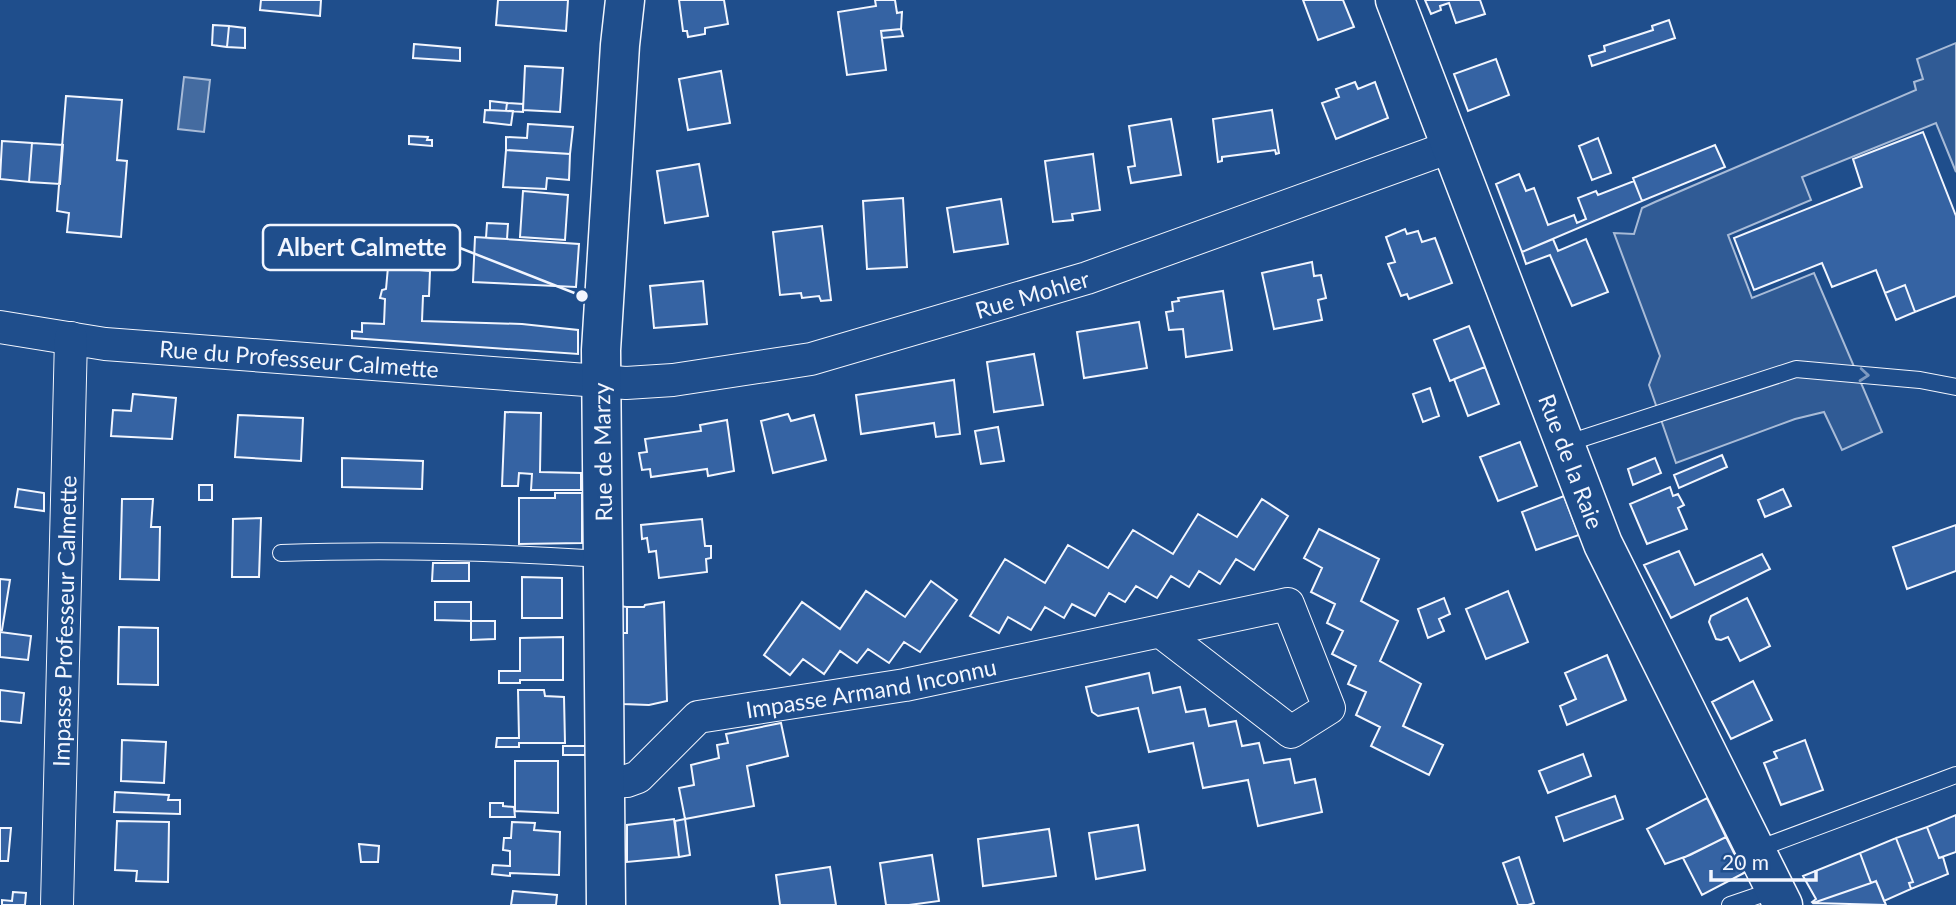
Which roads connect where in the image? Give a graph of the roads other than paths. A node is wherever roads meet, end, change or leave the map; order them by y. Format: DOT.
graph roads {
  1 [pos="625,0"];
  2 [pos="1395,0"];
  3 [pos="1450,148"];
  4 [pos="0,327"];
  5 [pos="71,338"];
  6 [pos="601,381"];
  7 [pos="1956,387"];
  8 [pos="1565,444"];
  9 [pos="281,554"];
  10 [pos="603,559"];
  11 [pos="1160,631"];
  12 [pos="1956,775"];
  13 [pos="605,782"];
  14 [pos="1755,850"];
  15 [pos="1779,897"];
  16 [pos="57,905"];
  17 [pos="606,905"];
  18 [pos="1730,905"];
  1 -- 6 [label="street, Rue de Marzy"];
  2 -- 3 [label="street, Rue de la Raie"];
  3 -- 6 [label="street, Rue Mohler"];
  3 -- 8 [label="street, Rue de la Raie"];
  4 -- 5 [label="street, Rue du Professeur Calmette"];
  5 -- 6 [label="street, Rue du Professeur Calmette"];
  5 -- 16 [label="street, Impasse Professeur Calmette"];
  6 -- 10 [label="street, Rue de Marzy"];
  8 -- 7 [label="lane, one-way"];
  8 -- 14 [label="street, Rue de la Raie"];
  9 -- 10 [label="lane"];
  10 -- 13 [label="street, Rue de Marzy"];
  11 -- 11 [label="street, Impasse Armand Inconnu"];
  11 -- 13 [label="street, Impasse Armand Inconnu"];
  12 -- 14 [label="lane"];
  13 -- 17 [label="street, Rue de Marzy"];
  14 -- 15 [label="street, Rue de la Raie"];
  15 -- 18 [label="lane"];
}
